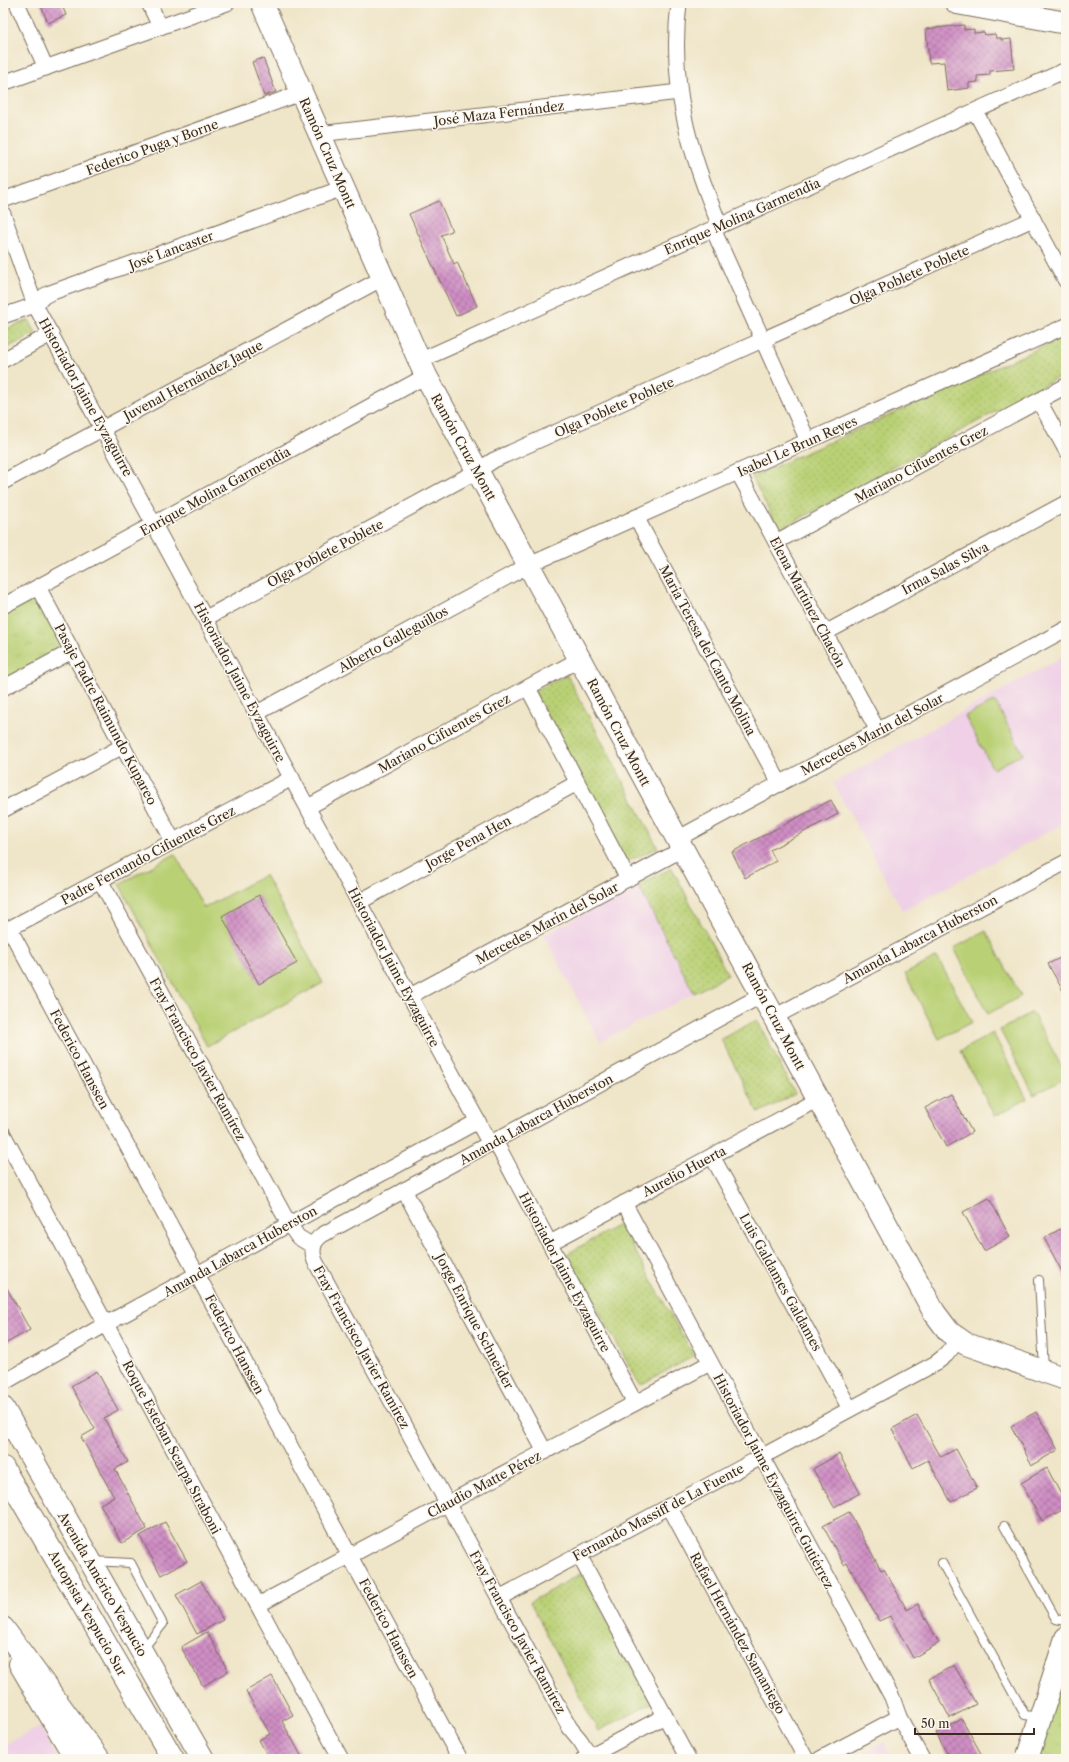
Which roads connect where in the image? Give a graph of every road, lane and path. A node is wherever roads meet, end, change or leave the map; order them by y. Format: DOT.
graph roads {
  1 [pos="18,3"];
  2 [pos="149,3"];
  3 [pos="227,3"];
  4 [pos="262,3"];
  5 [pos="679,3"];
  6 [pos="957,3"];
  7 [pos="1066,23"];
  8 [pos="160,27"];
  9 [pos="46,68"];
  10 [pos="1066,70"];
  11 [pos="3,83"];
  12 [pos="680,92"];
  13 [pos="301,93"];
  14 [pos="975,111"];
  15 [pos="319,134"];
  16 [pos="343,188"];
  17 [pos="3,200"];
  18 [pos="3,214"];
  19 [pos="1033,219"];
  20 [pos="717,227"];
  21 [pos="383,278"];
  22 [pos="1066,281"];
  23 [pos="35,305"];
  24 [pos="3,316"];
  25 [pos="1066,326"];
  26 [pos="51,334"];
  27 [pos="763,340"];
  28 [pos="3,360"];
  29 [pos="422,369"];
  30 [pos="1066,386"];
  31 [pos="1039,401"];
  32 [pos="103,428"];
  33 [pos="808,441"];
  34 [pos="1066,450"];
  35 [pos="477,471"];
  36 [pos="738,472"];
  37 [pos="3,482"];
  38 [pos="1066,502"];
  39 [pos="636,517"];
  40 [pos="155,524"];
  41 [pos="776,542"];
  42 [pos="529,565"];
  43 [pos="38,587"];
  44 [pos="3,606"];
  45 [pos="206,618"];
  46 [pos="1066,629"];
  47 [pos="825,633"];
  48 [pos="72,651"];
  49 [pos="580,659"];
  50 [pos="3,688"];
  51 [pos="528,688"];
  52 [pos="257,713"];
  53 [pos="878,731"];
  54 [pos="123,746"];
  55 [pos="292,778"];
  56 [pos="578,783"];
  57 [pos="780,784"];
  58 [pos="308,807"];
  59 [pos="3,810"];
  60 [pos="173,841"];
  61 [pos="680,844"];
  62 [pos="1066,862"];
  63 [pos="628,879"];
  64 [pos="100,880"];
  65 [pos="359,902"];
  66 [pos="6,930"];
  67 [pos="762,995"];
  68 [pos="410,996"];
  69 [pos="774,1017"];
  70 [pos="818,1099"];
  71 [pos="478,1121"];
  72 [pos="3,1134"];
  73 [pos="493,1143"];
  74 [pos="712,1156"];
  75 [pos="404,1190"];
  76 [pos="624,1203"];
  77 [pos="289,1224"];
  78 [pos="550,1243"];
  79 [pos="313,1246"];
  80 [pos="197,1274"];
  81 [pos="1039,1280"];
  82 [pos="106,1324"];
  83 [pos="958,1340"];
  84 [pos="710,1363"];
  85 [pos="1044,1371"];
  86 [pos="1066,1379"];
  87 [pos="3,1383"];
  88 [pos="635,1403"];
  89 [pos="3,1408"];
  90 [pos="850,1409"];
  91 [pos="545,1452"];
  92 [pos="760,1457"];
  93 [pos="3,1468"];
  94 [pos="448,1504"];
  95 [pos="669,1506"];
  96 [pos="1004,1526"];
  97 [pos="579,1555"];
  98 [pos="350,1556"];
  99 [pos="90,1561"];
  100 [pos="942,1563"];
  101 [pos="499,1598"];
  102 [pos="258,1605"];
  103 [pos="1066,1621"];
  104 [pos="3,1628"];
  105 [pos="3,1636"];
  106 [pos="1066,1638"];
  107 [pos="141,1651"];
  108 [pos="665,1716"];
  109 [pos="899,1717"];
  110 [pos="1041,1717"];
  111 [pos="587,1758"];
  112 [pos="76,1759"];
  113 [pos="99,1759"];
  114 [pos="173,1759"];
  115 [pos="204,1759"];
  116 [pos="342,1759"];
  117 [pos="460,1759"];
  118 [pos="688,1759"];
  119 [pos="806,1759"];
  120 [pos="820,1759"];
  121 [pos="922,1759"];
  122 [pos="1027,1759"];
  1 -- 9 [label="street"];
  2 -- 8 [label="street"];
  3 -- 8 [label="street"];
  4 -- 13 [label="main road, Ramón Cruz Montt"];
  5 -- 12 [label="street"];
  6 -- 7 [label="main road"];
  8 -- 9 [label="street"];
  9 -- 11 [label="street"];
  10 -- 14 [label="street, Enrique Molina Garmendia"];
  12 -- 15 [label="street, José Maza Fernández"];
  12 -- 20 [label="street"];
  13 -- 15 [label="main road, Ramón Cruz Montt"];
  13 -- 17 [label="street, Federico Puga y Borne"];
  14 -- 19 [label="street"];
  14 -- 20 [label="street, Enrique Molina Garmendia"];
  15 -- 16 [label="main road, Ramón Cruz Montt"];
  16 -- 21 [label="main road, Ramón Cruz Montt"];
  16 -- 23 [label="street, José Lancaster"];
  18 -- 23 [label="street, Historiador Jaime Eyzaguirre"];
  19 -- 22 [label="street"];
  19 -- 27 [label="street, Olga Poblete Poblete"];
  20 -- 27 [label="street"];
  20 -- 29 [label="street, Enrique Molina Garmendia"];
  21 -- 29 [label="main road, Ramón Cruz Montt"];
  21 -- 32 [label="street, Juvenal Hernández Jaque"];
  23 -- 24 [label="street, José Lancaster"];
  23 -- 26 [label="street, Historiador Jaime Eyzaguirre"];
  25 -- 33 [label="street, Isabel Le Brun Reyes"];
  26 -- 28 [label="street"];
  26 -- 32 [label="street, Historiador Jaime Eyzaguirre"];
  27 -- 33 [label="street"];
  27 -- 35 [label="street, Olga Poblete Poblete"];
  29 -- 35 [label="main road, Ramón Cruz Montt"];
  29 -- 40 [label="street, Enrique Molina Garmendia"];
  30 -- 31 [label="street, Mariano Cifuentes Grez"];
  31 -- 34 [label="street"];
  31 -- 41 [label="street, Mariano Cifuentes Grez"];
  32 -- 37 [label="street, Juvenal Hernández Jaque"];
  32 -- 40 [label="street, Historiador Jaime Eyzaguirre"];
  33 -- 36 [label="street, Isabel Le Brun Reyes"];
  35 -- 42 [label="main road, Ramón Cruz Montt"];
  35 -- 45 [label="street, Olga Poblete Poblete"];
  36 -- 39 [label="street, Isabel Le Brun Reyes"];
  36 -- 41 [label="street, Elena Martínez Chacón"];
  38 -- 47 [label="street, Irma Salas Silva"];
  39 -- 42 [label="street, Isabel Le Brun Reyes"];
  39 -- 57 [label="street, María Teresa del Canto Molina"];
  40 -- 43 [label="street, Enrique Molina Garmendia"];
  40 -- 45 [label="street, Historiador Jaime Eyzaguirre"];
  41 -- 47 [label="street, Elena Martínez Chacón"];
  42 -- 49 [label="main road, Ramón Cruz Montt"];
  42 -- 52 [label="street, Alberto Galleguillos"];
  43 -- 44 [label="street, Enrique Molina Garmendia"];
  43 -- 48 [label="street, Pasaje Padre Raimundo Kupareo"];
  45 -- 52 [label="street, Historiador Jaime Eyzaguirre"];
  46 -- 53 [label="street, Mercedes Marín del Solar"];
  47 -- 53 [label="street, Elena Martínez Chacón"];
  48 -- 50 [label="street"];
  48 -- 54 [label="street, Pasaje Padre Raimundo Kupareo"];
  49 -- 51 [label="street, Mariano Cifuentes Grez"];
  49 -- 61 [label="main road, Ramón Cruz Montt"];
  51 -- 56 [label="street"];
  51 -- 58 [label="street, Mariano Cifuentes Grez"];
  52 -- 55 [label="street, Historiador Jaime Eyzaguirre"];
  53 -- 57 [label="street, Mercedes Marín del Solar"];
  54 -- 59 [label="street"];
  54 -- 60 [label="street, Pasaje Padre Raimundo Kupareo"];
  55 -- 58 [label="street, Historiador Jaime Eyzaguirre"];
  55 -- 60 [label="street, Padre Fernando Cifuentes Grez"];
  56 -- 63 [label="street"];
  56 -- 65 [label="street, Jorge Pena Hen"];
  57 -- 61 [label="street, Mercedes Marín del Solar"];
  58 -- 65 [label="street, Historiador Jaime Eyzaguirre"];
  60 -- 64 [label="street, Padre Fernando Cifuentes Grez"];
  61 -- 63 [label="street, Mercedes Marín del Solar"];
  61 -- 67 [label="main road, Ramón Cruz Montt"];
  62 -- 69 [label="street, Amanda Labarca Huberston"];
  63 -- 68 [label="street, Mercedes Marín del Solar"];
  64 -- 66 [label="street, Padre Fernando Cifuentes Grez"];
  64 -- 77 [label="street, Fray Francisco Javier Ramírez"];
  65 -- 68 [label="street, Historiador Jaime Eyzaguirre"];
  66 -- 80 [label="street, Federico Hanssen"];
  67 -- 69 [label="main road, Ramón Cruz Montt"];
  67 -- 73 [label="street, Amanda Labarca Huberston"];
  68 -- 71 [label="street, Historiador Jaime Eyzaguirre"];
  69 -- 70 [label="main road, Ramón Cruz Montt"];
  70 -- 74 [label="street, Aurelio Huerta"];
  70 -- 83 [label="main road, Ramón Cruz Montt"];
  71 -- 73 [label="street, Historiador Jaime Eyzaguirre"];
  71 -- 77 [label="street, Amanda Labarca Huberston"];
  72 -- 82 [label="street, Roque Esteban Scarpa Straboni"];
  73 -- 75 [label="street, Amanda Labarca Huberston"];
  73 -- 78 [label="street, Historiador Jaime Eyzaguirre"];
  74 -- 76 [label="street, Aurelio Huerta"];
  74 -- 90 [label="street, Luis Galdames Galdames"];
  75 -- 79 [label="street, Amanda Labarca Huberston"];
  75 -- 91 [label="street, Jorge Enrique Schneider"];
  76 -- 78 [label="street, Aurelio Huerta"];
  76 -- 84 [label="street, Historiador Jaime Eyzaguirre Gutiérrez"];
  77 -- 79 [label="street, Fray Francisco Javier Ramírez"];
  77 -- 80 [label="street, Amanda Labarca Huberston"];
  78 -- 88 [label="street, Historiador Jaime Eyzaguirre"];
  79 -- 94 [label="street, Fray Francisco Javier Ramírez"];
  80 -- 82 [label="street, Amanda Labarca Huberston"];
  80 -- 98 [label="street, Federico Hanssen"];
  81 -- 85 [label="lane"];
  82 -- 87 [label="street, Amanda Labarca Huberston"];
  82 -- 102 [label="street, Roque Esteban Scarpa Straboni"];
  83 -- 85 [label="main road, Ramón Cruz Montt"];
  83 -- 90 [label="street, Fernando Massiff de La Fuente"];
  84 -- 88 [label="street, Claudio Matte Pérez"];
  84 -- 92 [label="street, Historiador Jaime Eyzaguirre Gutiérrez"];
  85 -- 86 [label="main road, Ramón Cruz Montt"];
  88 -- 91 [label="street, Claudio Matte Pérez"];
  89 -- 99 [label="main road, Avenida Américo Vespucio"];
  90 -- 92 [label="street, Fernando Massiff de La Fuente"];
  91 -- 94 [label="street, Claudio Matte Pérez"];
  92 -- 95 [label="street, Fernando Massiff de La Fuente"];
  92 -- 109 [label="street, Historiador Jaime Eyzaguirre Gutiérrez"];
  93 -- 114 [label="main road, Autopista Vespucio Sur"];
  94 -- 98 [label="street, Claudio Matte Pérez"];
  94 -- 101 [label="street, Fray Francisco Javier Ramírez"];
  95 -- 97 [label="street, Fernando Massiff de La Fuente"];
  95 -- 119 [label="street, Rafael Hernández Samaniego"];
  96 -- 103 [label="lane"];
  97 -- 101 [label="street, Fernando Massiff de La Fuente"];
  97 -- 108 [label="street"];
  98 -- 102 [label="street, Claudio Matte Pérez"];
  98 -- 117 [label="street, Federico Hanssen"];
  99 -- 107 [label="main road, Avenida Américo Vespucio"];
  99 -- 107 [label="lane"];
  100 -- 110 [label="lane"];
  101 -- 111 [label="street, Fray Francisco Javier Ramírez"];
  102 -- 116 [label="street, Roque Esteban Scarpa Straboni"];
  104 -- 113 [label="main road"];
  105 -- 112 [label="main road"];
  106 -- 110 [label="main road"];
  107 -- 115 [label="main road, Avenida Américo Vespucio"];
  108 -- 111 [label="street"];
  108 -- 118 [label="street"];
  109 -- 120 [label="street"];
  109 -- 121 [label="street, Historiador Jaime Eyzaguirre Gutiérrez"];
  110 -- 122 [label="main road"];
}
